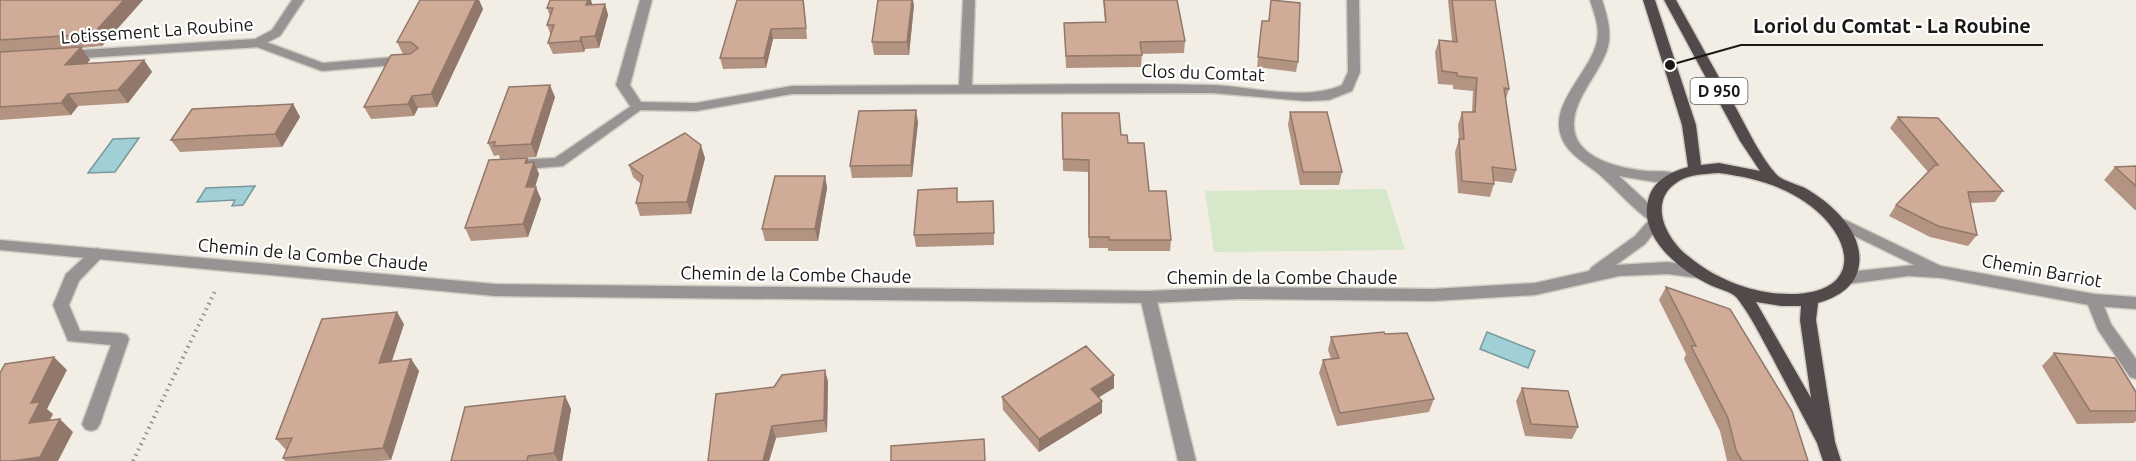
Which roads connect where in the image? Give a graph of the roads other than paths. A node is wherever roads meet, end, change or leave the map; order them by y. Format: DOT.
graph roads {
  1 [pos="298,0"];
  2 [pos="646,0"];
  3 [pos="969,0"];
  4 [pos="1353,0"];
  5 [pos="1596,0"];
  6 [pos="1649,0"];
  7 [pos="1670,0"];
  8 [pos="258,43"];
  9 [pos="47,56"];
  10 [pos="416,60"];
  11 [pos="965,90"];
  12 [pos="638,106"];
  13 [pos="1597,164"];
  14 [pos="497,166"];
  15 [pos="1695,170"];
  16 [pos="1673,177"];
  17 [pos="1772,179"];
  18 [pos="1654,220"];
  19 [pos="1837,221"];
  20 [pos="0,245"];
  21 [pos="97,254"];
  22 [pos="1698,272"];
  23 [pos="1942,272"];
  24 [pos="1593,274"];
  25 [pos="1848,278"];
  26 [pos="1741,292"];
  27 [pos="1148,297"];
  28 [pos="1810,299"];
  29 [pos="2094,300"];
  30 [pos="2136,303"];
  31 [pos="2136,372"];
  32 [pos="91,424"];
  33 [pos="1826,442"];
  34 [pos="1187,461"];
  35 [pos="1832,461"];
  1 -- 8 [label="street, Lotissement La Roubine"];
  2 -- 12 [label="street"];
  3 -- 11 [label="street"];
  4 -- 11 [label="street, Clos du Comtat"];
  5 -- 13 [label="street"];
  6 -- 15 [label="main road, D 950"];
  7 -- 17 [label="main road, D 950"];
  8 -- 9 [label="street, Lotissement La Roubine"];
  8 -- 10 [label="street"];
  11 -- 12 [label="street, Clos du Comtat"];
  12 -- 14 [label="street"];
  13 -- 16 [label="street"];
  13 -- 18 [label="street"];
  15 -- 16 [label="main road"];
  15 -- 17 [label="main road"];
  16 -- 18 [label="main road"];
  17 -- 19 [label="main road"];
  18 -- 22 [label="main road"];
  18 -- 24 [label="street, Chemin de la Combe Chaude"];
  19 -- 23 [label="street, Chemin Barriot"];
  19 -- 25 [label="main road"];
  20 -- 21 [label="street, Chemin de la Combe Chaude"];
  21 -- 27 [label="street, Chemin de la Combe Chaude"];
  21 -- 32 [label="street"];
  22 -- 24 [label="street, Chemin de la Combe Chaude"];
  22 -- 26 [label="main road"];
  23 -- 25 [label="street, Chemin Barriot"];
  23 -- 29 [label="street, Chemin Barriot"];
  24 -- 27 [label="street, Chemin de la Combe Chaude"];
  25 -- 28 [label="main road"];
  26 -- 28 [label="main road"];
  26 -- 33 [label="main road"];
  27 -- 34 [label="street"];
  28 -- 33 [label="main road"];
  29 -- 30 [label="street, Chemin Barriot"];
  29 -- 31 [label="street"];
  33 -- 35 [label="main road"];
}
